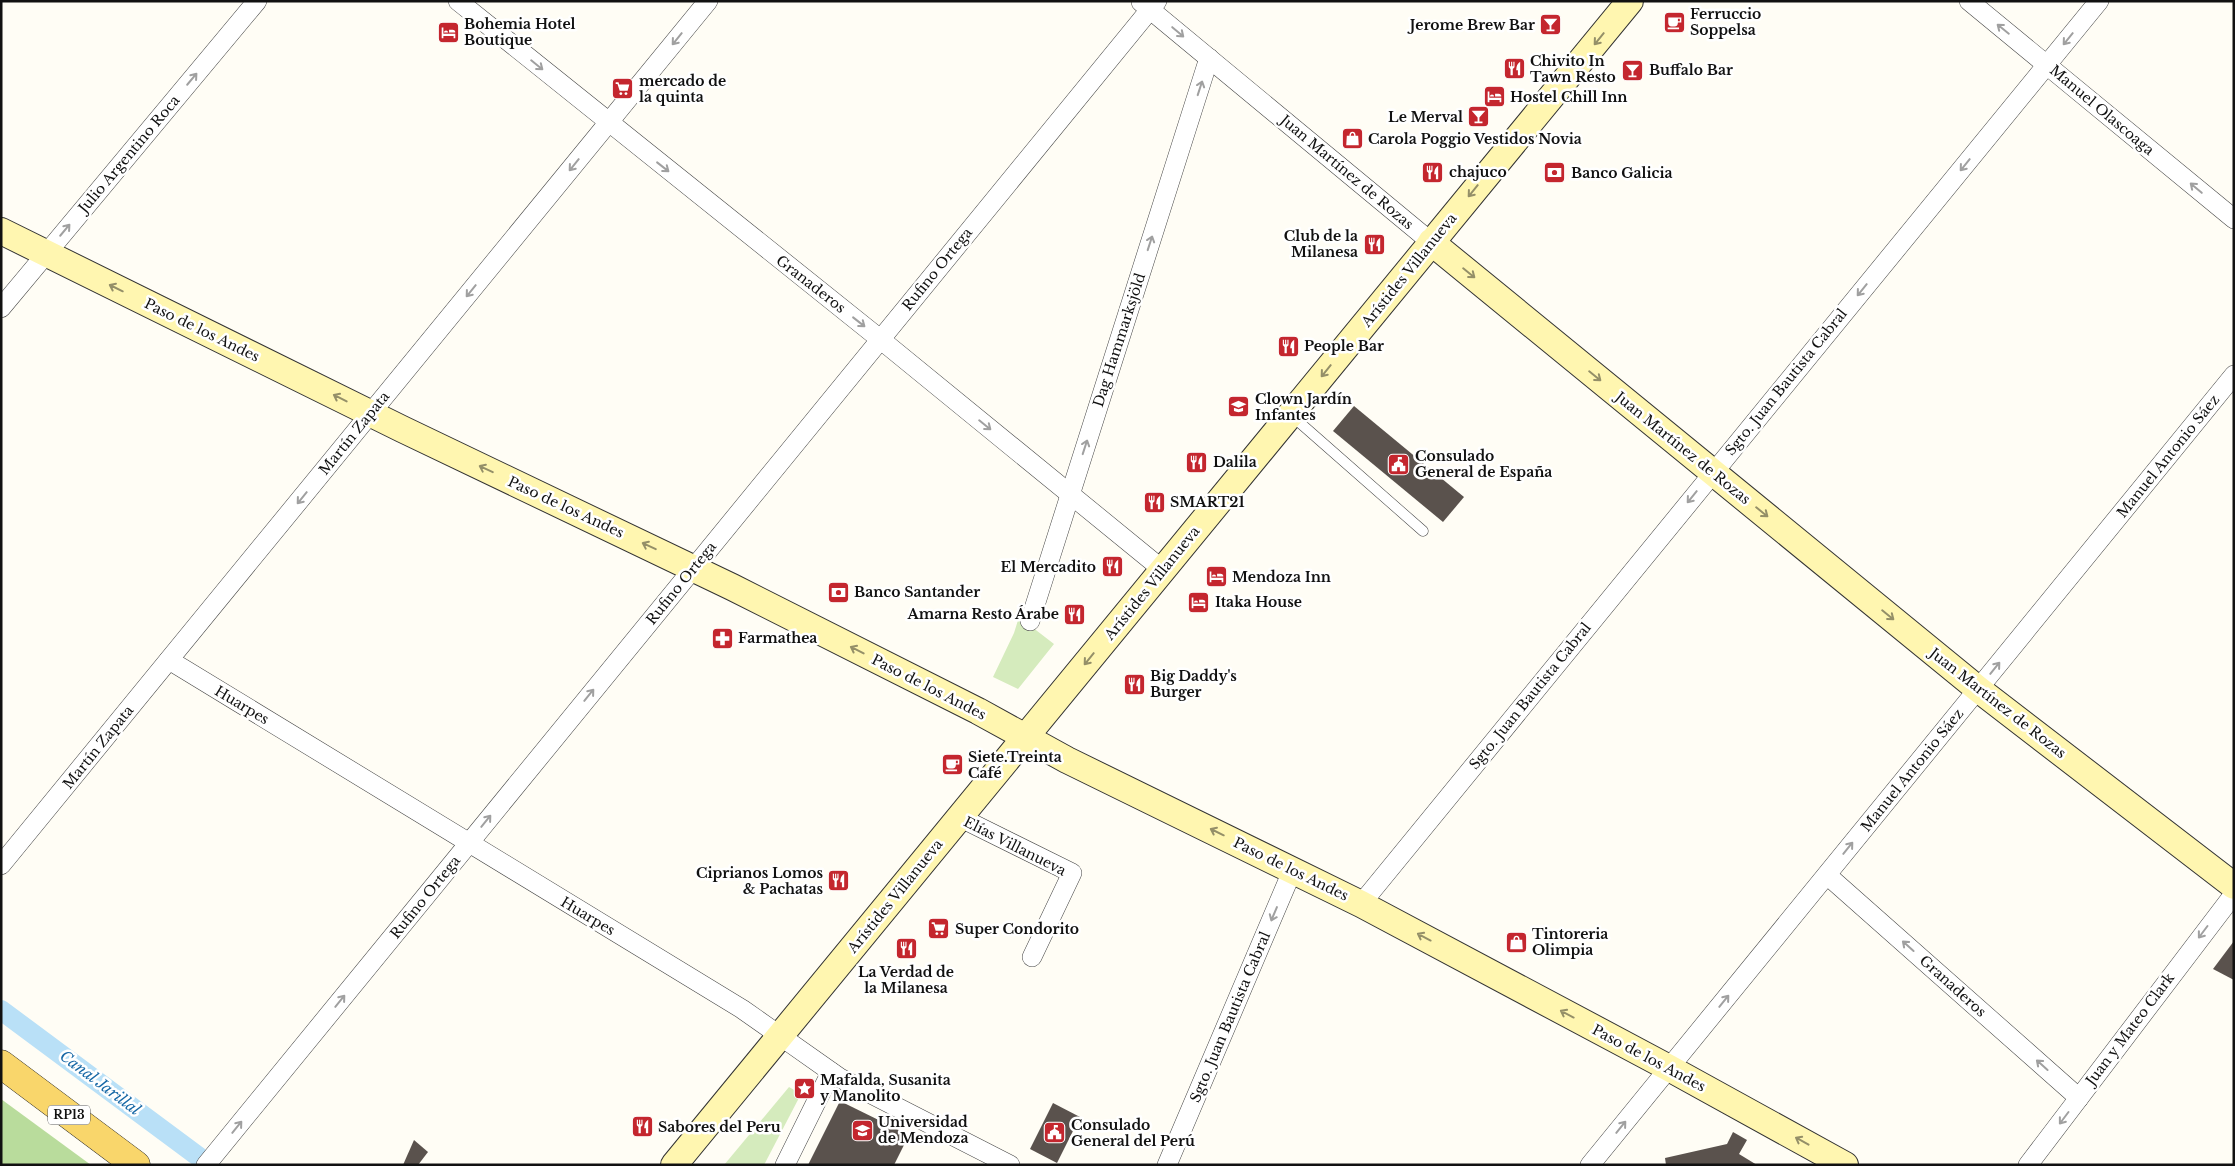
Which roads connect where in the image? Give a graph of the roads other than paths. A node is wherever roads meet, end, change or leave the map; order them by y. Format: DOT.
graph roads {
  1 [pos="257,1"];
  2 [pos="458,1"];
  3 [pos="708,1"];
  4 [pos="1630,1"];
  5 [pos="1969,1"];
  6 [pos="2099,1"];
  7 [pos="1149,4"];
  8 [pos="1209,58"];
  9 [pos="2048,65"];
  10 [pos="608,123"];
  11 [pos="2234,219"];
  12 [pos="1,231"];
  13 [pos="1432,242"];
  14 [pos="46,254"];
  15 [pos="1,308"];
  16 [pos="880,339"];
  17 [pos="2234,375"];
  18 [pos="370,414"];
  19 [pos="1290,415"];
  20 [pos="1713,472"];
  21 [pos="1070,494"];
  22 [pos="1423,531"];
  23 [pos="693,568"];
  24 [pos="1163,570"];
  25 [pos="1030,621"];
  26 [pos="170,660"];
  27 [pos="1978,689"];
  28 [pos="1025,737"];
  29 [pos="959,817"];
  30 [pos="469,842"];
  31 [pos="1,865"];
  32 [pos="1293,869"];
  33 [pos="1827,875"];
  34 [pos="2234,886"];
  35 [pos="2234,894"];
  36 [pos="1361,904"];
  37 [pos="1032,957"];
  38 [pos="780,1036"];
  39 [pos="1,1064"];
  40 [pos="1669,1068"];
  41 [pos="831,1072"];
  42 [pos="2079,1098"];
  43 [pos="136,1165"];
  44 [pos="206,1165"];
  45 [pos="674,1165"];
  46 [pos="785,1165"];
  47 [pos="1010,1165"];
  48 [pos="1167,1165"];
  49 [pos="1590,1165"];
  50 [pos="1845,1165"];
  51 [pos="2028,1165"];
  14 -- 1 [label="street, Julio Argentino Roca, one-way"];
  2 -- 10 [label="street, Granaderos, one-way"];
  3 -- 10 [label="street, Martín Zapata, one-way"];
  4 -- 13 [label="street, Arístides Villanueva, one-way"];
  9 -- 5 [label="street, Manuel Olascoaga, one-way"];
  6 -- 9 [label="street, Sgto. Juan Bautista Cabral, one-way"];
  7 -- 8 [label="street, Juan Martínez de Rozas, one-way"];
  7 -- 16 [label="street, Rufino Ortega"];
  8 -- 13 [label="street, Juan Martínez de Rozas"];
  21 -- 8 [label="street, Dag Hammarksjöld, one-way"];
  11 -- 9 [label="street, Manuel Olascoaga, one-way"];
  9 -- 20 [label="street, Sgto. Juan Bautista Cabral, one-way"];
  10 -- 16 [label="street, Granaderos, one-way"];
  10 -- 18 [label="street, Martín Zapata, one-way"];
  12 -- 14 [label="street, Paso de los Andes"];
  13 -- 19 [label="street, Arístides Villanueva, one-way"];
  13 -- 20 [label="street, Juan Martínez de Rozas, one-way"];
  14 -- 15 [label="street, Julio Argentino Roca"];
  18 -- 14 [label="street, Paso de los Andes, one-way"];
  16 -- 21 [label="street, Granaderos, one-way"];
  16 -- 23 [label="street, Rufino Ortega"];
  27 -- 17 [label="street, Manuel Antonio Sáez, one-way"];
  23 -- 18 [label="street, Paso de los Andes, one-way"];
  18 -- 26 [label="street, Martín Zapata, one-way"];
  19 -- 22 [label="lane"];
  19 -- 24 [label="street, Arístides Villanueva"];
  20 -- 27 [label="street, Juan Martínez de Rozas, one-way"];
  20 -- 36 [label="street, Sgto. Juan Bautista Cabral, one-way"];
  21 -- 24 [label="street, Granaderos"];
  21 -- 25 [label="street, Dag Hammarksjöld"];
  28 -- 23 [label="street, Paso de los Andes, one-way"];
  30 -- 23 [label="street, Rufino Ortega, one-way"];
  24 -- 28 [label="street, Arístides Villanueva, one-way"];
  26 -- 30 [label="street, Huarpes"];
  26 -- 31 [label="street, Martín Zapata"];
  33 -- 27 [label="street, Manuel Antonio Sáez, one-way"];
  27 -- 34 [label="street, Juan Martínez de Rozas"];
  28 -- 29 [label="street, Arístides Villanueva"];
  32 -- 28 [label="street, Paso de los Andes, one-way"];
  29 -- 37 [label="street, Elías Villanueva"];
  29 -- 38 [label="street, Arístides Villanueva"];
  30 -- 38 [label="street, Huarpes"];
  44 -- 30 [label="street, Rufino Ortega, one-way"];
  32 -- 36 [label="street, Paso de los Andes"];
  32 -- 48 [label="street, Sgto. Juan Bautista Cabral, one-way"];
  40 -- 33 [label="street, Manuel Antonio Sáez, one-way"];
  42 -- 33 [label="street, Granaderos, one-way"];
  35 -- 42 [label="street, Juan y Mateo Clark, one-way"];
  40 -- 36 [label="street, Paso de los Andes, one-way"];
  38 -- 41 [label="street, Huarpes"];
  38 -- 45 [label="street, Arístides Villanueva"];
  39 -- 43 [label="main road, RP13"];
  49 -- 40 [label="street, Manuel Antonio Sáez, one-way"];
  50 -- 40 [label="street, Paso de los Andes, one-way"];
  41 -- 46 [label="street"];
  41 -- 47 [label="street, Huarpes"];
  42 -- 51 [label="street, Juan y Mateo Clark, one-way"];
}
